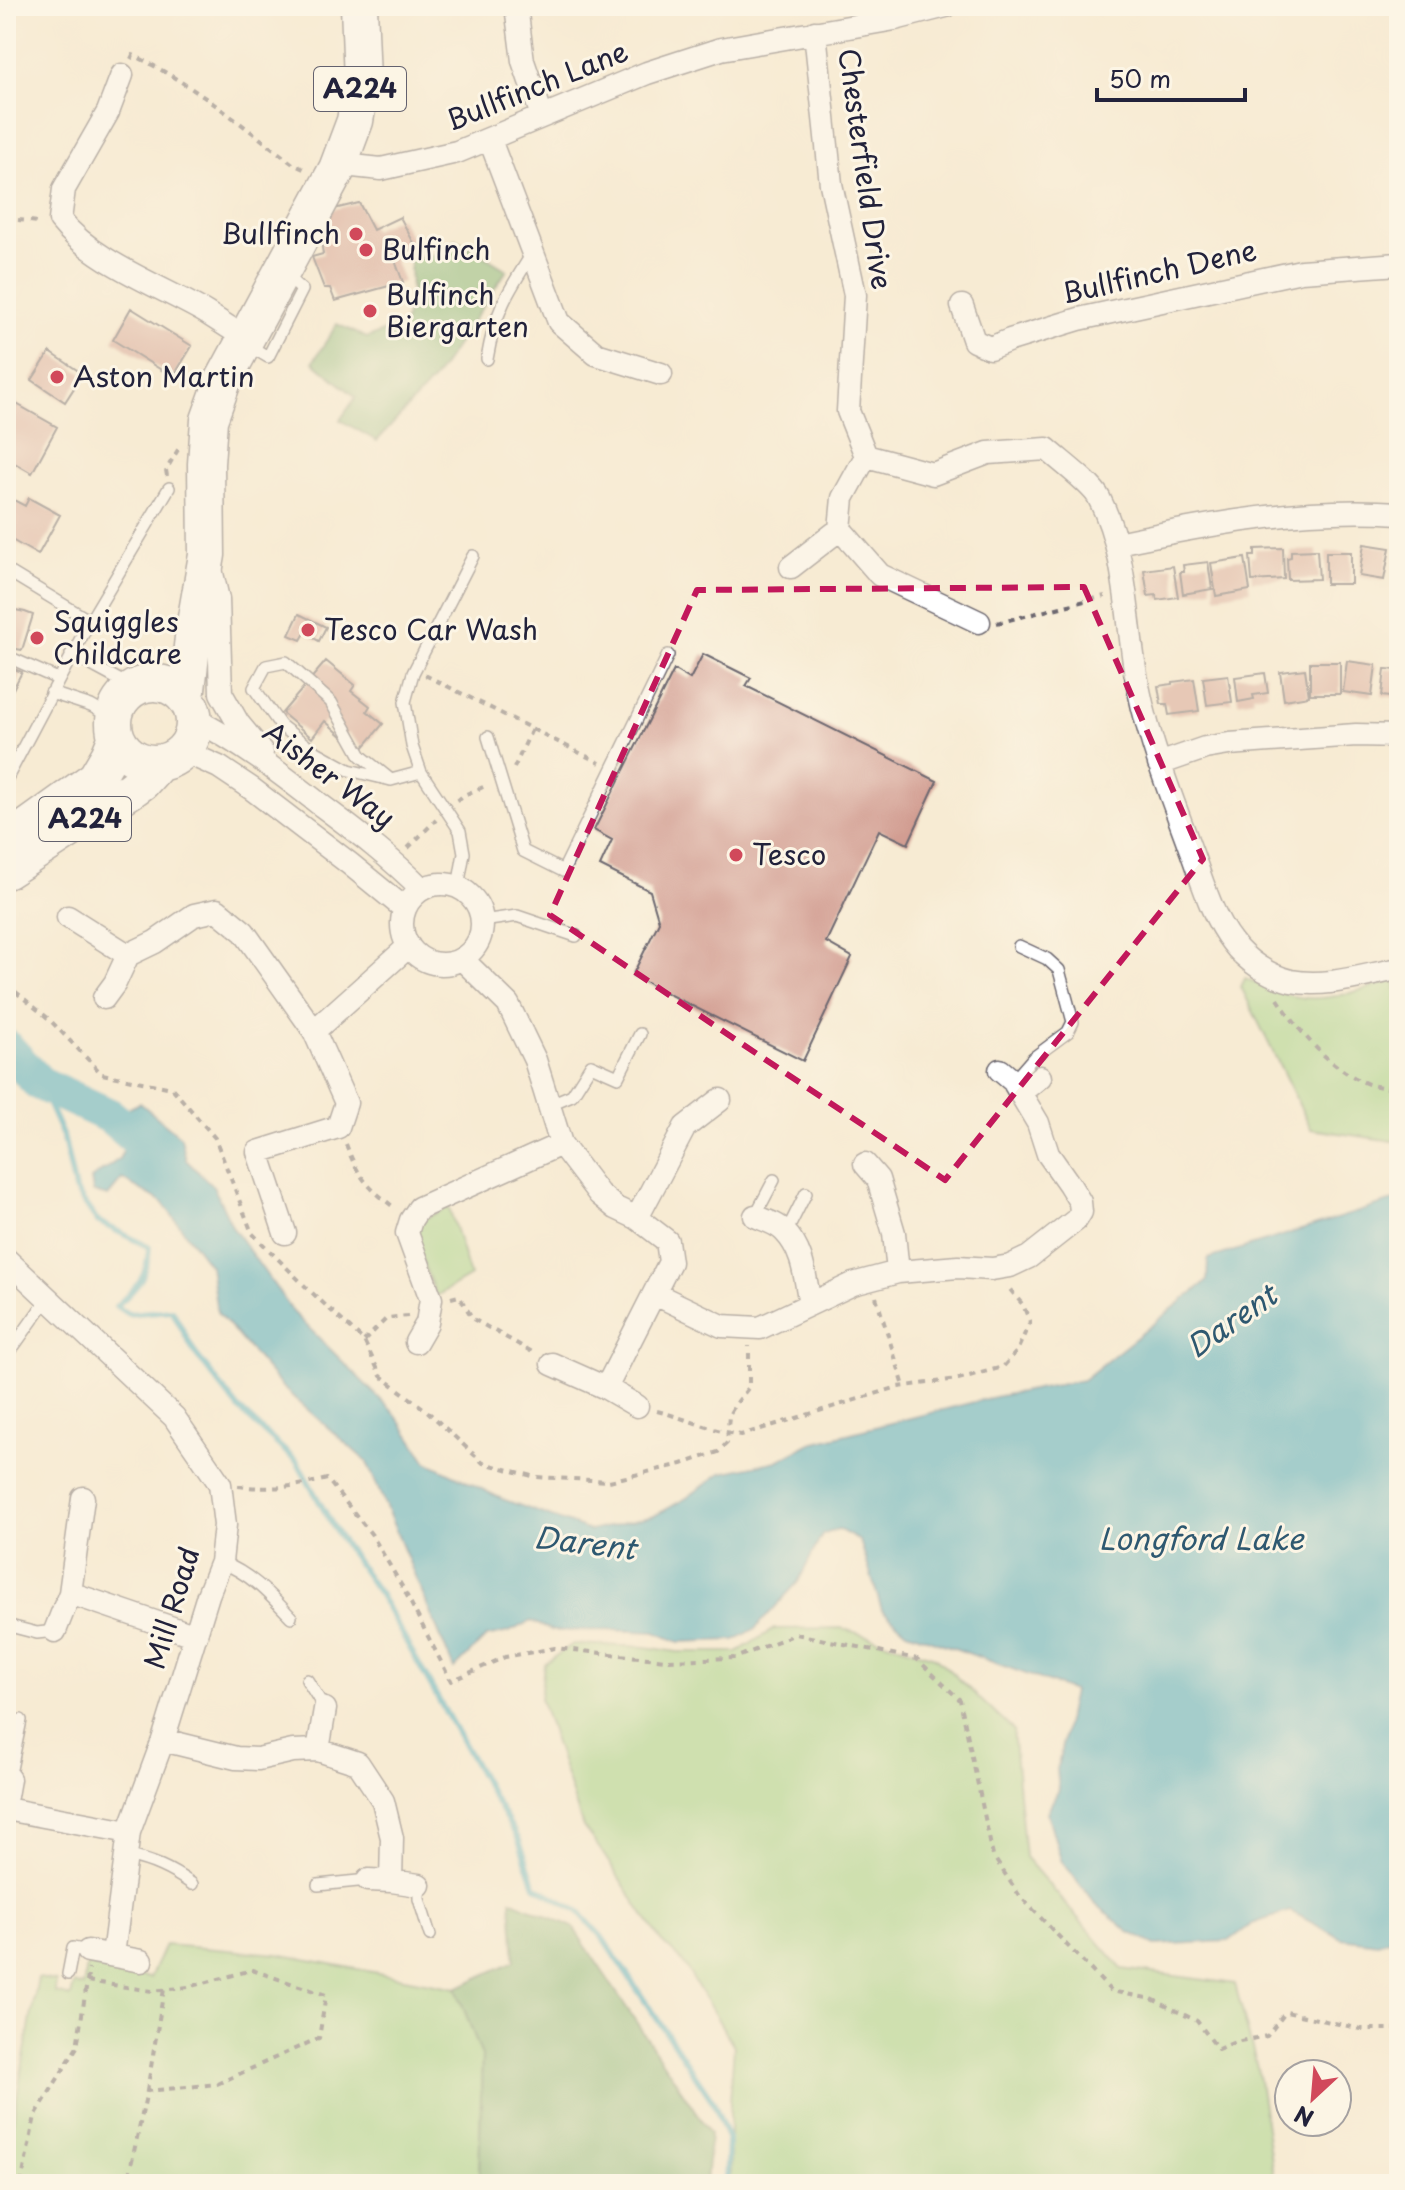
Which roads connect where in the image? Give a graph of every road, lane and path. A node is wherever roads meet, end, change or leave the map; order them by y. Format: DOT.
graph roads {
  1 [pos="359,6"];
  2 [pos="516,6"];
  3 [pos="946,6"];
  4 [pos="815,32"];
  5 [pos="122,75"];
  6 [pos="542,116"];
  7 [pos="490,140"];
  8 [pos="334,174"];
  9 [pos="6,219"];
  10 [pos="40,222"];
  11 [pos="532,254"];
  12 [pos="1399,264"];
  13 [pos="962,306"];
  14 [pos="246,341"];
  15 [pos="487,359"];
  16 [pos="661,374"];
  17 [pos="866,456"];
  18 [pos="169,488"];
  19 [pos="1399,513"];
  20 [pos="840,529"];
  21 [pos="1117,543"];
  22 [pos="207,555"];
  23 [pos="473,556"];
  24 [pos="791,567"];
  25 [pos="6,570"];
  26 [pos="1125,591"];
  27 [pos="90,621"];
  28 [pos="979,622"];
  29 [pos="194,629"];
  30 [pos="71,654"];
  31 [pos="668,655"];
  32 [pos="6,656"];
  33 [pos="415,670"];
  34 [pos="58,679"];
  35 [pos="143,685"];
  36 [pos="51,693"];
  37 [pos="115,729"];
  38 [pos="180,733"];
  39 [pos="1399,736"];
  40 [pos="488,737"];
  41 [pos="1159,764"];
  42 [pos="612,769"];
  43 [pos="278,772"];
  44 [pos="421,772"];
  45 [pos="6,780"];
  46 [pos="391,780"];
  47 [pos="6,842"];
  48 [pos="6,871"];
  49 [pos="458,887"];
  50 [pos="422,889"];
  51 [pos="405,909"];
  52 [pos="68,917"];
  53 [pos="482,921"];
  54 [pos="576,936"];
  55 [pos="409,946"];
  56 [pos="1019,946"];
  57 [pos="128,955"];
  58 [pos="462,959"];
  59 [pos="1399,969"];
  60 [pos="1268,973"];
  61 [pos="6,984"];
  62 [pos="104,998"];
  63 [pos="314,1031"];
  64 [pos="640,1034"];
  65 [pos="1040,1077"];
  66 [pos="1011,1082"];
  67 [pos="1399,1090"];
  68 [pos="720,1100"];
  69 [pos="548,1106"];
  70 [pos="338,1127"];
  71 [pos="561,1144"];
  72 [pos="865,1164"];
  73 [pos="774,1180"];
  74 [pos="806,1193"];
  75 [pos="755,1216"];
  76 [pos="637,1218"];
  77 [pos="411,1220"];
  78 [pos="285,1233"];
  79 [pos="786,1233"];
  80 [pos="6,1259"];
  81 [pos="992,1269"];
  82 [pos="898,1272"];
  83 [pos="871,1279"];
  84 [pos="655,1294"];
  85 [pos="48,1298"];
  86 [pos="431,1299"];
  87 [pos="810,1304"];
  88 [pos="746,1327"];
  89 [pos="364,1341"];
  90 [pos="416,1342"];
  91 [pos="6,1357"];
  92 [pos="552,1364"];
  93 [pos="904,1386"];
  94 [pos="606,1388"];
  95 [pos="637,1406"];
  96 [pos="727,1433"];
  97 [pos="220,1484"];
  98 [pos="83,1498"];
  99 [pos="221,1562"];
  100 [pos="70,1593"];
  101 [pos="291,1617"];
  102 [pos="6,1625"];
  103 [pos="55,1631"];
  104 [pos="196,1636"];
  105 [pos="307,1680"];
  106 [pos="325,1709"];
  107 [pos="21,1720"];
  108 [pos="163,1740"];
  109 [pos="318,1750"];
  110 [pos="8,1787"];
  111 [pos="6,1809"];
  112 [pos="127,1844"];
  113 [pos="380,1881"];
  114 [pos="192,1884"];
  115 [pos="318,1885"];
  116 [pos="419,1885"];
  117 [pos="430,1935"];
  118 [pos="98,1953"];
  119 [pos="141,1961"];
  120 [pos="68,1974"];
  121 [pos="87,1981"];
  122 [pos="164,1989"];
  123 [pos="1399,2029"];
  124 [pos="147,2091"];
  125 [pos="21,2184"];
  126 [pos="127,2184"];
  1 -- 8 [label="main road, A224"];
  2 -- 6 [label="street"];
  3 -- 4 [label="street, Bullfinch Lane"];
  4 -- 6 [label="street, Bullfinch Lane"];
  4 -- 17 [label="street, Chesterfield Drive"];
  5 -- 8 [label="path"];
  5 -- 14 [label="street"];
  6 -- 7 [label="street, Bullfinch Lane"];
  7 -- 8 [label="street, Bullfinch Lane"];
  7 -- 11 [label="street"];
  8 -- 14 [label="main road, A224"];
  9 -- 10 [label="path"];
  11 -- 15 [label="lane"];
  11 -- 16 [label="street"];
  12 -- 13 [label="street, Bullfinch Dene"];
  14 -- 22 [label="main road, A224"];
  17 -- 20 [label="street"];
  17 -- 21 [label="street"];
  18 -- 27 [label="lane"];
  19 -- 21 [label="street"];
  20 -- 24 [label="street"];
  20 -- 28 [label="street"];
  21 -- 26 [label="street"];
  22 -- 29 [label="main road, A224"];
  22 -- 43 [label="street"];
  23 -- 33 [label="lane"];
  25 -- 27 [label="lane"];
  26 -- 28 [label="path"];
  26 -- 41 [label="street"];
  27 -- 30 [label="lane"];
  29 -- 35 [label="main road, A224"];
  29 -- 38 [label="main road, A224"];
  30 -- 34 [label="lane"];
  30 -- 35 [label="lane"];
  31 -- 42 [label="lane"];
  32 -- 34 [label="lane"];
  33 -- 42 [label="path"];
  33 -- 44 [label="lane"];
  34 -- 36 [label="lane"];
  35 -- 37 [label="main road, A224"];
  35 -- 38 [label="main road"];
  36 -- 37 [label="lane"];
  36 -- 45 [label="lane"];
  37 -- 38 [label="main road, A224"];
  37 -- 47 [label="main road, A224"];
  38 -- 43 [label="street, Aisher Way"];
  38 -- 48 [label="main road, A224"];
  38 -- 51 [label="street, Aisher Way"];
  39 -- 41 [label="street"];
  40 -- 42 [label="lane"];
  41 -- 60 [label="street"];
  43 -- 50 [label="street, Aisher Way"];
  44 -- 46 [label="lane"];
  44 -- 49 [label="lane"];
  46 -- 46 [label="lane"];
  49 -- 50 [label="street"];
  49 -- 53 [label="street"];
  50 -- 51 [label="street"];
  51 -- 55 [label="street"];
  52 -- 57 [label="street"];
  53 -- 54 [label="lane"];
  53 -- 58 [label="street"];
  55 -- 58 [label="street"];
  55 -- 63 [label="street"];
  56 -- 66 [label="lane"];
  57 -- 62 [label="street"];
  57 -- 63 [label="street"];
  58 -- 69 [label="street"];
  59 -- 60 [label="street"];
  60 -- 67 [label="path"];
  61 -- 89 [label="path"];
  63 -- 70 [label="street"];
  64 -- 69 [label="lane"];
  65 -- 66 [label="street"];
  66 -- 81 [label="street"];
  68 -- 76 [label="street"];
  69 -- 71 [label="street"];
  70 -- 77 [label="path"];
  70 -- 78 [label="street"];
  71 -- 76 [label="street"];
  71 -- 77 [label="street"];
  72 -- 82 [label="street"];
  73 -- 75 [label="lane"];
  74 -- 79 [label="lane"];
  75 -- 79 [label="street"];
  76 -- 84 [label="street"];
  77 -- 86 [label="street"];
  79 -- 87 [label="street"];
  80 -- 85 [label="street, Mill Road"];
  81 -- 82 [label="street"];
  81 -- 93 [label="path"];
  82 -- 83 [label="street"];
  83 -- 87 [label="street"];
  83 -- 93 [label="path"];
  84 -- 88 [label="street"];
  84 -- 94 [label="street"];
  85 -- 91 [label="lane"];
  85 -- 97 [label="street, Mill Road"];
  86 -- 89 [label="path"];
  86 -- 90 [label="street"];
  86 -- 92 [label="path"];
  87 -- 88 [label="street"];
  88 -- 96 [label="path"];
  89 -- 96 [label="path"];
  92 -- 94 [label="street"];
  93 -- 96 [label="path"];
  94 -- 95 [label="street"];
  95 -- 96 [label="path"];
  97 -- 99 [label="street, Mill Road"];
  97 -- 123 [label="path"];
  98 -- 100 [label="street"];
  99 -- 101 [label="lane"];
  99 -- 104 [label="street, Mill Road"];
  100 -- 103 [label="street"];
  100 -- 104 [label="street"];
  102 -- 103 [label="lane"];
  104 -- 108 [label="street, Mill Road"];
  105 -- 106 [label="lane"];
  106 -- 109 [label="street"];
  107 -- 110 [label="lane"];
  108 -- 109 [label="street"];
  108 -- 112 [label="street, Mill Road"];
  109 -- 113 [label="street"];
  111 -- 112 [label="street"];
  112 -- 114 [label="lane"];
  112 -- 118 [label="street, Mill Road"];
  113 -- 115 [label="lane"];
  113 -- 116 [label="street"];
  116 -- 117 [label="lane"];
  118 -- 119 [label="street"];
  118 -- 120 [label="lane"];
  118 -- 121 [label="path"];
  121 -- 122 [label="path"];
  121 -- 125 [label="path"];
  122 -- 124 [label="path"];
  122 -- 124 [label="path"];
  124 -- 126 [label="path"];
}
